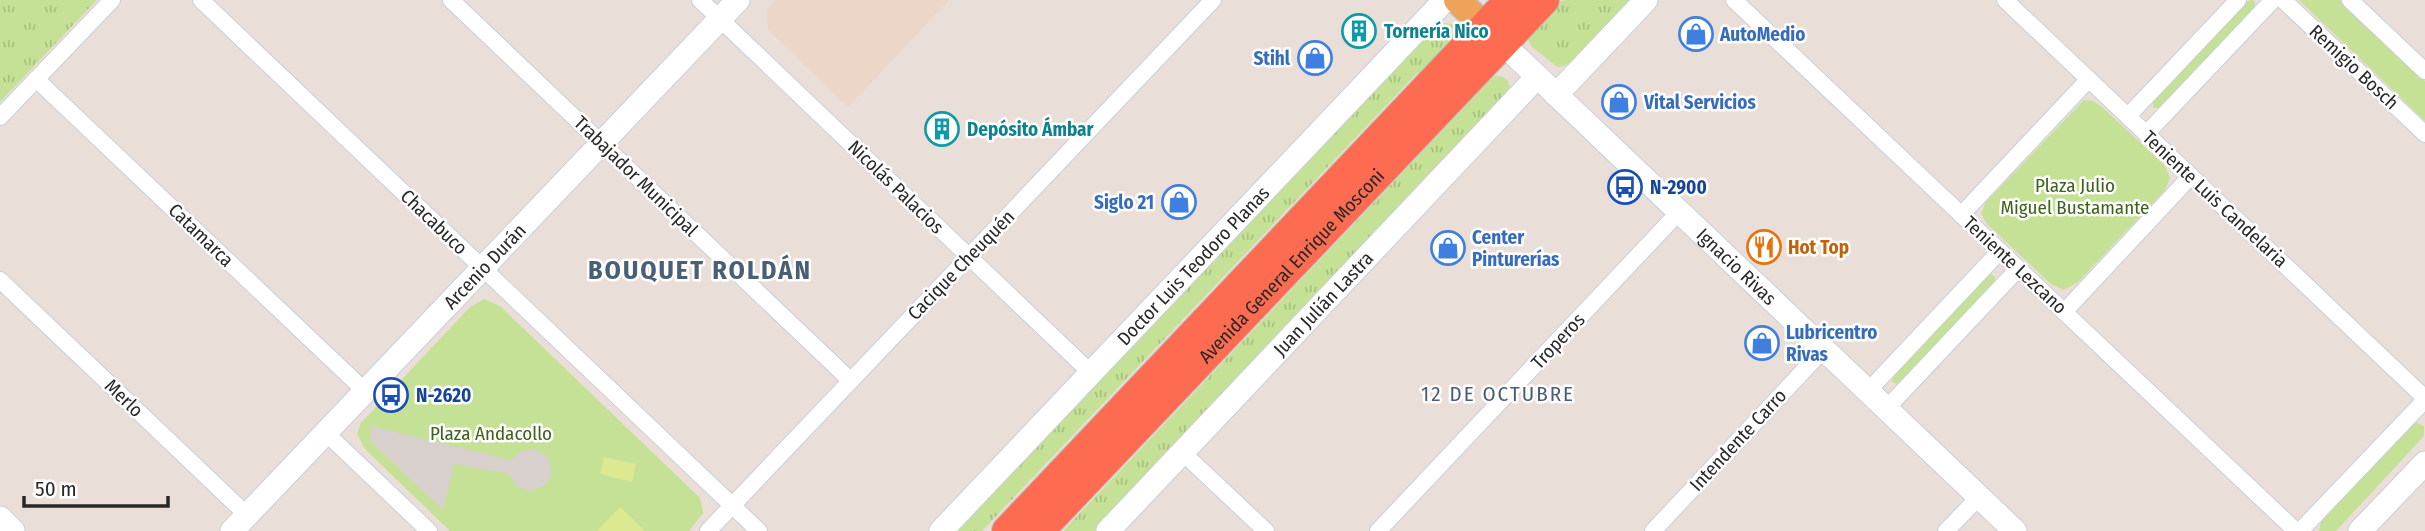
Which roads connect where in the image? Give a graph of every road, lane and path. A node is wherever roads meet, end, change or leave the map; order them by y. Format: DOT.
graph roads {
  1 [pos="112,0"];
  2 [pos="201,0"];
  3 [pos="451,0"];
  4 [pos="700,0"];
  5 [pos="738,0"];
  6 [pos="1213,0"];
  7 [pos="1446,0"];
  8 [pos="1457,0"];
  9 [pos="1510,0"];
  10 [pos="1544,0"];
  11 [pos="1646,0"];
  12 [pos="1734,0"];
  13 [pos="2005,0"];
  14 [pos="2238,0"];
  15 [pos="2273,0"];
  16 [pos="2283,0"];
  17 [pos="2350,0"];
  18 [pos="720,19"];
  19 [pos="1493,35"];
  20 [pos="2425,71"];
  21 [pos="1537,77"];
  22 [pos="36,79"];
  23 [pos="2089,79"];
  24 [pos="1556,95"];
  25 [pos="2128,116"];
  26 [pos="0,117"];
  27 [pos="2146,134"];
  28 [pos="2425,134"];
  29 [pos="601,143"];
  30 [pos="2191,176"];
  31 [pos="1679,212"];
  32 [pos="1961,215"];
  33 [pos="2000,251"];
  34 [pos="969,257"];
  35 [pos="482,268"];
  36 [pos="2018,269"];
  37 [pos="0,280"];
  38 [pos="2064,312"];
  39 [pos="1824,349"];
  40 [pos="1091,373"];
  41 [pos="851,381"];
  42 [pos="365,391"];
  43 [pos="1868,391"];
  44 [pos="2425,399"];
  45 [pos="1886,409"];
  46 [pos="326,433"];
  47 [pos="1182,453"];
  48 [pos="2425,463"];
  49 [pos="1979,497"];
  50 [pos="732,506"];
  51 [pos="0,519"];
  52 [pos="239,523"];
  53 [pos="13,531"];
  54 [pos="429,531"];
  55 [pos="708,531"];
  56 [pos="759,531"];
  57 [pos="941,531"];
  58 [pos="1007,531"];
  59 [pos="1040,531"];
  60 [pos="1108,531"];
  61 [pos="1266,531"];
  62 [pos="1378,531"];
  63 [pos="1653,531"];
  64 [pos="1946,531"];
  65 [pos="2015,531"];
  66 [pos="2298,531"];
  67 [pos="2360,531"];
  1 -- 22 [label="street"];
  2 -- 35 [label="street, Chacabuco"];
  3 -- 29 [label="street, Trabajador Municipal"];
  4 -- 18 [label="street, Nicolás Palacios"];
  5 -- 18 [label="street, Arcenio Durán"];
  6 -- 34 [label="street, Cacique Cheuquén"];
  7 -- 40 [label="street, Doctor Luis Teodoro Planas"];
  8 -- 19 [label="main road, Ignacio Rivas"];
  9 -- 19 [label="highway, Avenida General Enrique Mosconi"];
  10 -- 19 [label="highway, Avenida General Enrique Mosconi"];
  11 -- 24 [label="street"];
  12 -- 32 [label="street, Teniente Lezcano"];
  13 -- 23 [label="street, Teniente Luis Candelaria"];
  14 -- 25 [label="street"];
  15 -- 27 [label="street"];
  16 -- 28 [label="street, Remigio Bosch"];
  17 -- 20 [label="street"];
  18 -- 29 [label="street, Arcenio Durán"];
  18 -- 34 [label="street, Nicolás Palacios"];
  19 -- 21 [label="street, Ignacio Rivas"];
  19 -- 58 [label="highway, Avenida General Enrique Mosconi"];
  19 -- 59 [label="highway, Avenida General Enrique Mosconi"];
  21 -- 24 [label="street, Ignacio Rivas"];
  21 -- 47 [label="street, Juan Julián Lastra"];
  22 -- 26 [label="street"];
  22 -- 42 [label="street, Catamarca"];
  23 -- 25 [label="street, Teniente Luis Candelaria"];
  23 -- 32 [label="street"];
  24 -- 31 [label="street, Ignacio Rivas"];
  25 -- 27 [label="street, Teniente Luis Candelaria"];
  27 -- 30 [label="street, Teniente Luis Candelaria"];
  29 -- 35 [label="street, Arcenio Durán"];
  29 -- 41 [label="street, Trabajador Municipal"];
  30 -- 38 [label="street"];
  30 -- 44 [label="street, Teniente Luis Candelaria"];
  31 -- 39 [label="street, Ignacio Rivas"];
  31 -- 62 [label="street, Troperos"];
  32 -- 33 [label="street, Teniente Lezcano"];
  33 -- 36 [label="street, Teniente Lezcano"];
  33 -- 43 [label="street"];
  34 -- 40 [label="street, Nicolás Palacios"];
  34 -- 41 [label="street, Cacique Cheuquén"];
  35 -- 42 [label="street, Arcenio Durán"];
  35 -- 50 [label="street, Chacabuco"];
  36 -- 38 [label="street, Teniente Lezcano"];
  36 -- 45 [label="street"];
  37 -- 52 [label="street, Merlo"];
  38 -- 66 [label="street, Teniente Lezcano"];
  39 -- 43 [label="street, Ignacio Rivas"];
  39 -- 63 [label="street, Intendente Carro"];
  40 -- 57 [label="street, Doctor Luis Teodoro Planas"];
  41 -- 50 [label="street, Cacique Cheuquén"];
  42 -- 46 [label="street, Arcenio Durán"];
  43 -- 45 [label="street, Ignacio Rivas"];
  44 -- 66 [label="street"];
  45 -- 49 [label="street, Ignacio Rivas"];
  46 -- 52 [label="street, Arcenio Durán"];
  46 -- 54 [label="street"];
  47 -- 60 [label="street, Juan Julián Lastra"];
  47 -- 61 [label="street"];
  48 -- 67 [label="street"];
  49 -- 64 [label="street"];
  49 -- 65 [label="street, Ignacio Rivas"];
  50 -- 55 [label="street, Cacique Cheuquén"];
  50 -- 56 [label="street, Chacabuco"];
  51 -- 53 [label="street"];
}
